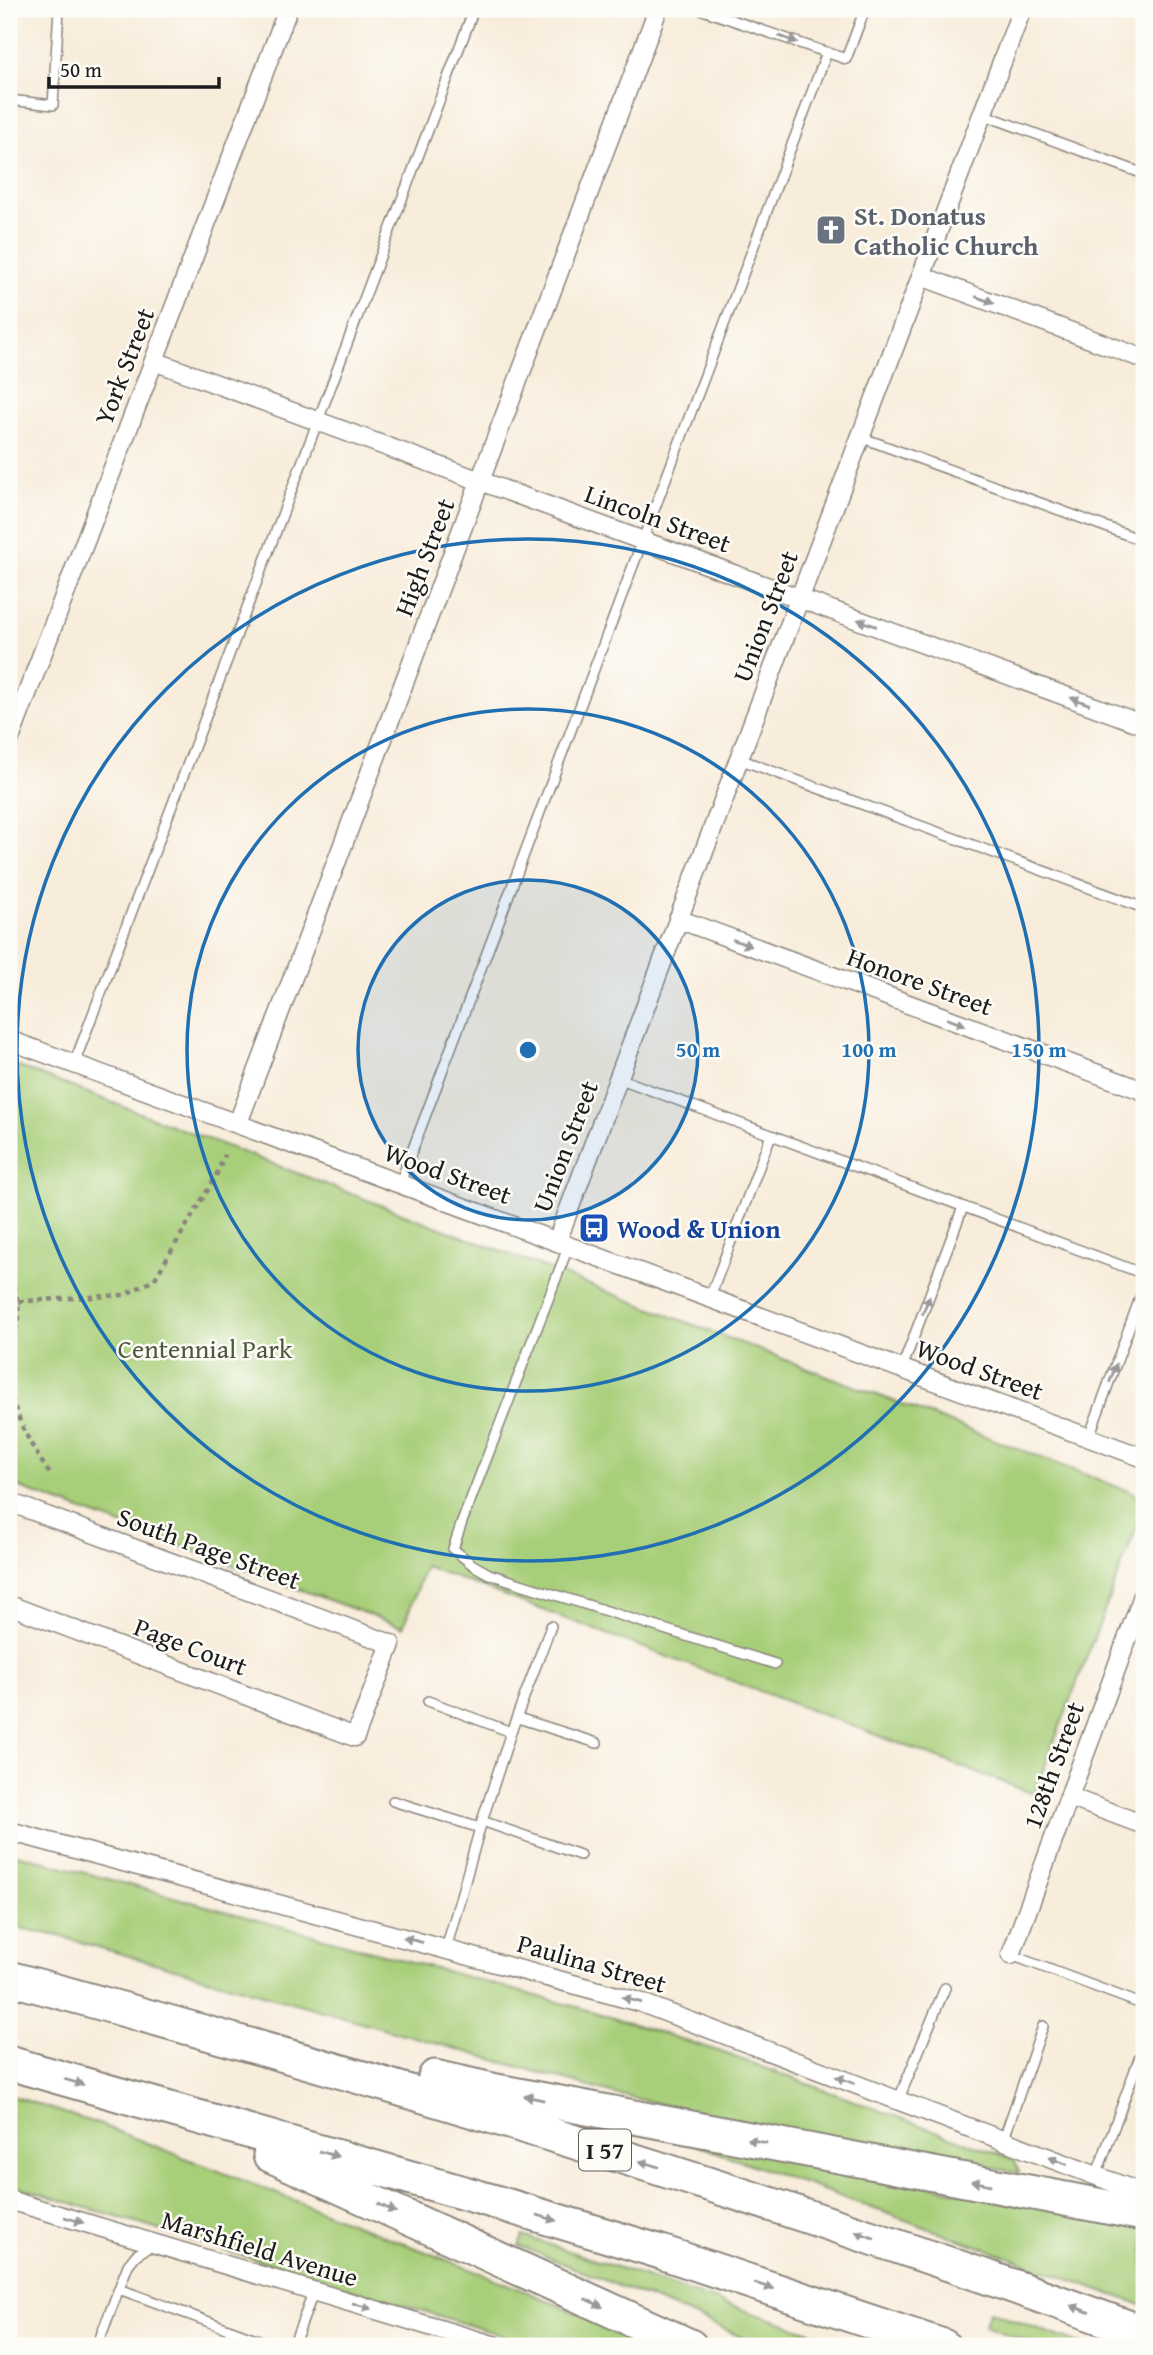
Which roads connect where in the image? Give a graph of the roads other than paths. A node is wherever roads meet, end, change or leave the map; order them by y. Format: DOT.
graph roads {
  1 [pos="59,9"];
  2 [pos="288,9"];
  3 [pos="474,9"];
  4 [pos="658,9"];
  5 [pos="700,9"];
  6 [pos="865,9"];
  7 [pos="1022,9"];
  8 [pos="729,13"];
  9 [pos="827,52"];
  10 [pos="9,100"];
  11 [pos="982,114"];
  12 [pos="1144,174"];
  13 [pos="921,276"];
  14 [pos="1144,359"];
  15 [pos="154,361"];
  16 [pos="316,421"];
  17 [pos="860,437"];
  18 [pos="481,481"];
  19 [pos="644,541"];
  20 [pos="1144,541"];
  21 [pos="799,598"];
  22 [pos="1144,725"];
  23 [pos="9,741"];
  24 [pos="739,759"];
  25 [pos="1144,908"];
  26 [pos="678,919"];
  27 [pos="9,1040"];
  28 [pos="74,1064"];
  29 [pos="618,1078"];
  30 [pos="1144,1091"];
  31 [pos="238,1123"];
  32 [pos="771,1135"];
  33 [pos="400,1183"];
  34 [pos="963,1207"];
  35 [pos="563,1243"];
  36 [pos="1144,1274"];
  37 [pos="1144,1287"];
  38 [pos="710,1297"];
  39 [pos="902,1368"];
  40 [pos="1089,1437"];
  41 [pos="1144,1458"];
  42 [pos="9,1502"];
  43 [pos="1144,1593"];
  44 [pos="9,1605"];
  45 [pos="551,1626"];
  46 [pos="775,1664"];
  47 [pos="428,1701"];
  48 [pos="518,1718"];
  49 [pos="511,1732"];
  50 [pos="355,1737"];
  51 [pos="597,1743"];
  52 [pos="1069,1797"];
  53 [pos="393,1801"];
  54 [pos="481,1825"];
  55 [pos="1144,1825"];
  56 [pos="9,1830"];
  57 [pos="580,1856"];
  58 [pos="446,1949"];
  59 [pos="1011,1955"];
  60 [pos="9,1978"];
  61 [pos="945,1987"];
  62 [pos="57,1991"];
  63 [pos="1144,2005"];
  64 [pos="1043,2026"];
  65 [pos="1139,2059"];
  66 [pos="9,2063"];
  67 [pos="898,2101"];
  68 [pos="169,2109"];
  69 [pos="1003,2141"];
  70 [pos="1096,2176"];
  71 [pos="1144,2194"];
  72 [pos="9,2200"];
  73 [pos="1144,2214"];
  74 [pos="154,2244"];
  75 [pos="119,2289"];
  76 [pos="314,2291"];
  77 [pos="1144,2333"];
  78 [pos="464,2342"];
  79 [pos="97,2346"];
  80 [pos="275,2346"];
  81 [pos="293,2346"];
  82 [pos="496,2346"];
  83 [pos="690,2346"];
  84 [pos="943,2346"];
  1 -- 10 [label="lane"];
  2 -- 15 [label="street, York Street"];
  3 -- 16 [label="lane"];
  4 -- 18 [label="street, High Street"];
  5 -- 8 [label="lane"];
  6 -- 9 [label="lane"];
  7 -- 11 [label="street, Union Street"];
  8 -- 9 [label="lane, one-way"];
  9 -- 19 [label="lane"];
  11 -- 12 [label="lane"];
  11 -- 13 [label="street, Union Street"];
  13 -- 14 [label="street, one-way"];
  13 -- 17 [label="street, Union Street"];
  15 -- 16 [label="street, Lincoln Street"];
  15 -- 23 [label="street, York Street"];
  16 -- 18 [label="street, Lincoln Street"];
  16 -- 28 [label="lane"];
  17 -- 20 [label="lane"];
  17 -- 21 [label="street, Union Street"];
  18 -- 19 [label="street, Lincoln Street"];
  18 -- 31 [label="street, High Street"];
  19 -- 21 [label="street, Lincoln Street"];
  19 -- 33 [label="lane"];
  22 -- 21 [label="street, Lincoln Street, one-way"];
  21 -- 24 [label="street, Union Street"];
  24 -- 25 [label="lane"];
  24 -- 26 [label="street, Union Street"];
  26 -- 29 [label="street, Union Street"];
  26 -- 30 [label="street, Honore Street, one-way"];
  27 -- 28 [label="street, Wood Street"];
  28 -- 31 [label="street, Wood Street"];
  29 -- 32 [label="lane"];
  29 -- 35 [label="street, Union Street"];
  31 -- 33 [label="street, Wood Street"];
  32 -- 34 [label="lane"];
  32 -- 38 [label="lane"];
  33 -- 35 [label="street, Wood Street"];
  34 -- 36 [label="lane"];
  39 -- 34 [label="lane, one-way"];
  35 -- 38 [label="street, Wood Street"];
  35 -- 46 [label="lane"];
  40 -- 37 [label="lane, one-way"];
  38 -- 39 [label="street, Wood Street"];
  39 -- 40 [label="street, Wood Street"];
  40 -- 41 [label="street, Wood Street"];
  42 -- 50 [label="street, South Page Street"];
  43 -- 52 [label="street, 128th Street"];
  44 -- 50 [label="street, Page Court"];
  45 -- 48 [label="lane"];
  47 -- 49 [label="lane"];
  48 -- 49 [label="lane"];
  48 -- 51 [label="lane"];
  49 -- 54 [label="lane"];
  52 -- 55 [label="street"];
  52 -- 59 [label="street, 128th Street"];
  53 -- 54 [label="lane"];
  54 -- 57 [label="lane"];
  54 -- 58 [label="lane"];
  58 -- 56 [label="street, Paulina Street, one-way"];
  67 -- 58 [label="street, Paulina Street, one-way"];
  59 -- 63 [label="lane"];
  60 -- 62 [label="highway, I 57"];
  61 -- 67 [label="lane"];
  73 -- 62 [label="highway, one-way"];
  77 -- 62 [label="highway, I 57, one-way"];
  64 -- 69 [label="lane"];
  65 -- 70 [label="lane"];
  66 -- 68 [label="highway, one-way"];
  67 -- 69 [label="street, Paulina Street"];
  68 -- 83 [label="highway, one-way"];
  68 -- 84 [label="highway, one-way"];
  70 -- 69 [label="street, Paulina Street, one-way"];
  70 -- 71 [label="street, Paulina Street"];
  72 -- 74 [label="street, Marshfield Avenue, one-way"];
  74 -- 75 [label="lane"];
  74 -- 76 [label="street, Marshfield Avenue"];
  75 -- 79 [label="lane"];
  75 -- 80 [label="lane"];
  76 -- 78 [label="street, Marshfield Avenue, one-way"];
  76 -- 81 [label="lane"];
  78 -- 82 [label="street, Marshfield Avenue"];
}
